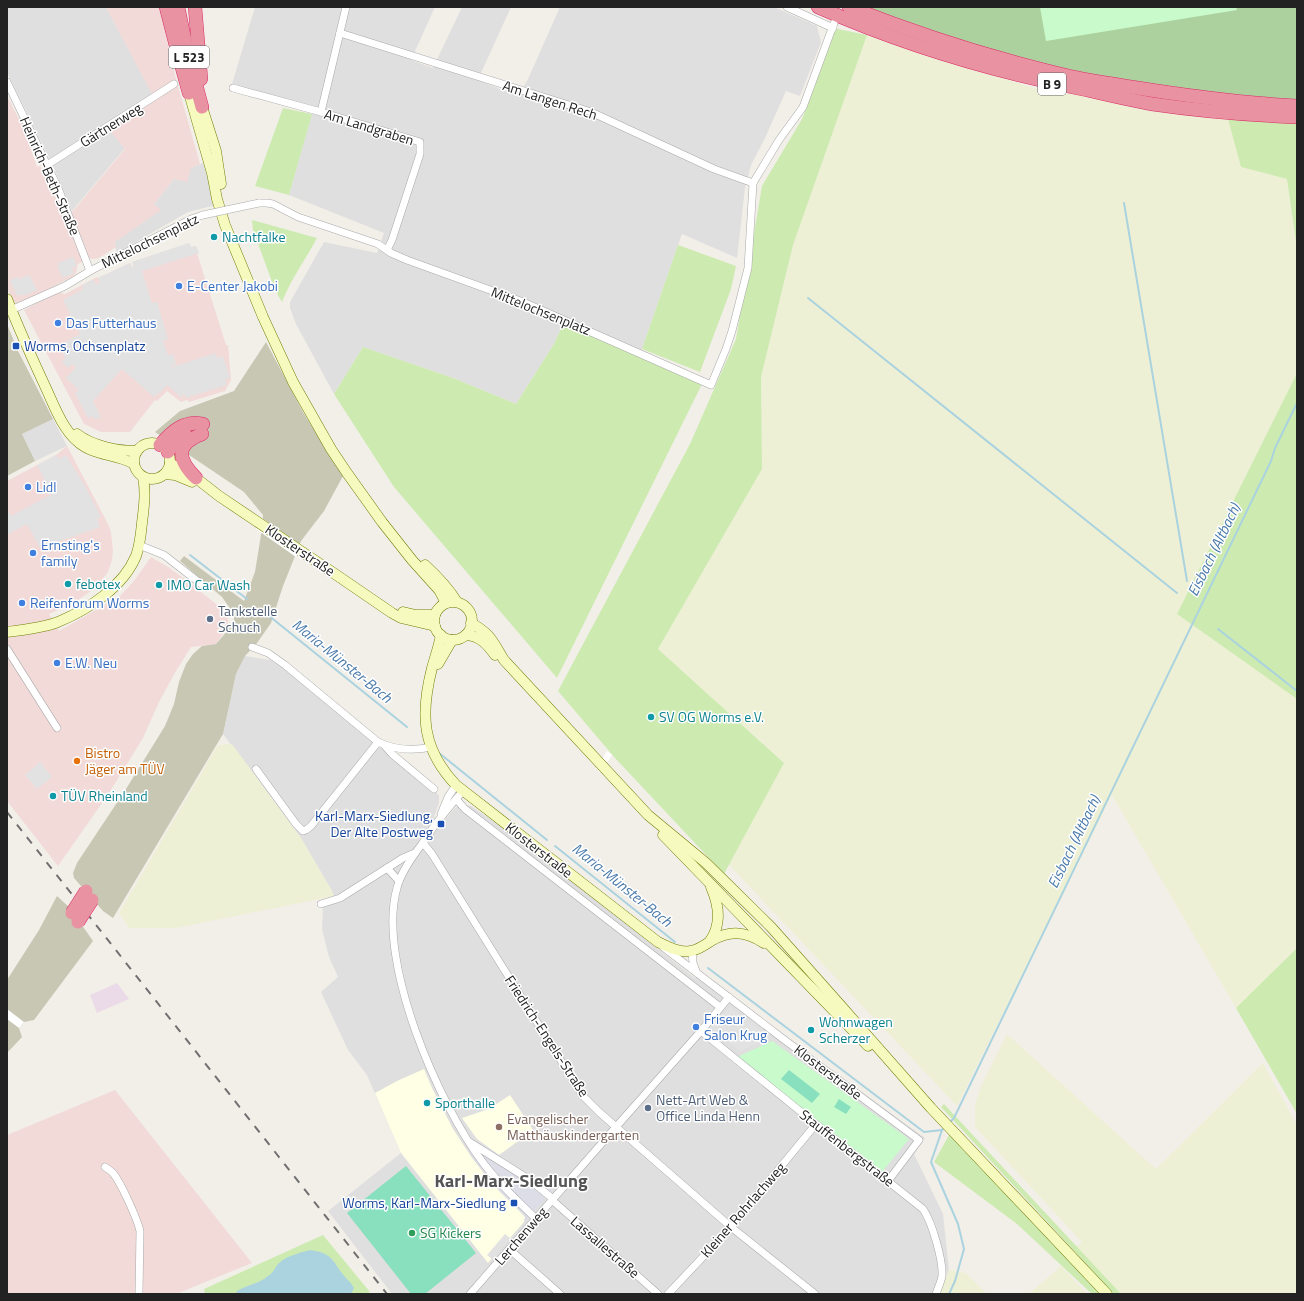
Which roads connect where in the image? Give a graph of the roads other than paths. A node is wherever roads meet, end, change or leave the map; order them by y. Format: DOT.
graph roads {
  1 [pos="166,7"];
  2 [pos="178,7"];
  3 [pos="195,7"];
  4 [pos="346,7"];
  5 [pos="787,7"];
  6 [pos="818,7"];
  7 [pos="849,7"];
  8 [pos="340,33"];
  9 [pos="7,82"];
  10 [pos="174,84"];
  11 [pos="233,88"];
  12 [pos="190,93"];
  13 [pos="1297,106"];
  14 [pos="202,107"];
  15 [pos="321,112"];
  16 [pos="1297,117"];
  17 [pos="47,165"];
  18 [pos="753,183"];
  19 [pos="387,250"];
  20 [pos="90,271"];
  21 [pos="7,299"];
  22 [pos="12,310"];
  23 [pos="62,421"];
  24 [pos="137,451"];
  25 [pos="166,453"];
  26 [pos="134,464"];
  27 [pos="143,477"];
  28 [pos="160,477"];
  29 [pos="196,478"];
  30 [pos="219,496"];
  31 [pos="144,513"];
  32 [pos="139,545"];
  33 [pos="205,587"];
  34 [pos="452,603"];
  35 [pos="381,605"];
  36 [pos="435,615"];
  37 [pos="471,623"];
  38 [pos="435,626"];
  39 [pos="7,632"];
  40 [pos="466,634"];
  41 [pos="441,635"];
  42 [pos="452,640"];
  43 [pos="252,647"];
  44 [pos="7,649"];
  45 [pos="430,680"];
  46 [pos="57,728"];
  47 [pos="378,742"];
  48 [pos="385,745"];
  49 [pos="431,747"];
  50 [pos="600,766"];
  51 [pos="256,769"];
  52 [pos="434,789"];
  53 [pos="458,792"];
  54 [pos="438,821"];
  55 [pos="423,843"];
  56 [pos="415,853"];
  57 [pos="386,868"];
  58 [pos="399,881"];
  59 [pos="708,881"];
  60 [pos="89,895"];
  61 [pos="321,904"];
  62 [pos="75,917"];
  63 [pos="658,942"];
  64 [pos="708,943"];
  65 [pos="772,948"];
  66 [pos="692,951"];
  67 [pos="696,971"];
  68 [pos="729,997"];
  69 [pos="720,1007"];
  70 [pos="701,1031"];
  71 [pos="931,1108"];
  72 [pos="816,1124"];
  73 [pos="616,1127"];
  74 [pos="468,1140"];
  75 [pos="105,1167"];
  76 [pos="888,1181"];
  77 [pos="553,1200"];
  78 [pos="536,1219"];
  79 [pos="731,1228"];
  80 [pos="509,1250"];
  81 [pos="139,1294"];
  82 [pos="470,1294"];
  83 [pos="560,1294"];
  84 [pos="658,1294"];
  85 [pos="668,1294"];
  86 [pos="814,1294"];
  87 [pos="936,1294"];
  88 [pos="1107,1294"];
  1 -- 12 [label="highway, L 523"];
  2 -- 14 [label="highway, L 523"];
  3 -- 14 [label="highway"];
  4 -- 8 [label="street"];
  5 -- 18 [label="street, Mittelochsenplatz"];
  6 -- 16 [label="highway, B 9"];
  7 -- 13 [label="highway, B 9"];
  8 -- 15 [label="street"];
  8 -- 18 [label="street, Am Langen Rech"];
  9 -- 17 [label="street, Heinrich-Beth-Straße"];
  10 -- 17 [label="street, Gärtnerweg"];
  11 -- 15 [label="street, Am Landgraben"];
  12 -- 34 [label="main road, L 523"];
  14 -- 34 [label="main road, L 523"];
  15 -- 19 [label="street, Am Landgraben"];
  17 -- 20 [label="street, Heinrich-Beth-Straße"];
  18 -- 19 [label="street, Mittelochsenplatz"];
  19 -- 20 [label="street, Mittelochsenplatz, bridge"];
  20 -- 22 [label="street, Mittelochsenplatz"];
  21 -- 22 [label="main road"];
  22 -- 23 [label="main road"];
  23 -- 24 [label="main road"];
  23 -- 26 [label="main road"];
  24 -- 25 [label="main road"];
  24 -- 26 [label="main road"];
  25 -- 28 [label="main road"];
  25 -- 29 [label="main road, Klosterstraße"];
  25 -- 29 [label="highway"];
  26 -- 27 [label="main road"];
  27 -- 28 [label="main road, Klosterstraße"];
  27 -- 31 [label="main road"];
  28 -- 30 [label="main road, Klosterstraße"];
  28 -- 31 [label="main road"];
  29 -- 30 [label="main road, Klosterstraße"];
  30 -- 35 [label="main road, Klosterstraße"];
  31 -- 32 [label="main road"];
  32 -- 33 [label="street"];
  32 -- 39 [label="main road"];
  34 -- 36 [label="main road"];
  34 -- 37 [label="main road, L 523"];
  35 -- 36 [label="main road, Klosterstraße"];
  35 -- 38 [label="main road, Klosterstraße"];
  36 -- 38 [label="main road"];
  37 -- 40 [label="main road"];
  37 -- 50 [label="main road"];
  38 -- 41 [label="main road"];
  40 -- 42 [label="main road"];
  40 -- 50 [label="main road"];
  41 -- 42 [label="main road"];
  41 -- 45 [label="main road, Klosterstraße"];
  42 -- 45 [label="main road, Klosterstraße"];
  43 -- 47 [label="street"];
  44 -- 46 [label="street"];
  45 -- 49 [label="main road, Klosterstraße"];
  47 -- 48 [label="street"];
  47 -- 51 [label="street"];
  48 -- 49 [label="street"];
  48 -- 52 [label="street"];
  49 -- 53 [label="main road, Klosterstraße"];
  50 -- 59 [label="main road"];
  50 -- 71 [label="main road"];
  53 -- 54 [label="street"];
  53 -- 54 [label="street"];
  53 -- 63 [label="main road, Klosterstraße"];
  53 -- 69 [label="street"];
  54 -- 55 [label="street"];
  55 -- 56 [label="street"];
  55 -- 73 [label="street, Friedrich-Engels-Straße"];
  56 -- 57 [label="street"];
  56 -- 58 [label="street"];
  57 -- 58 [label="street"];
  57 -- 61 [label="street"];
  58 -- 74 [label="street"];
  59 -- 64 [label="main road"];
  59 -- 65 [label="main road"];
  60 -- 62 [label="highway, bridge"];
  63 -- 66 [label="main road, Klosterstraße"];
  63 -- 67 [label="street, Klosterstraße"];
  64 -- 65 [label="main road"];
  64 -- 66 [label="main road"];
  65 -- 71 [label="main road"];
  66 -- 67 [label="street"];
  67 -- 68 [label="street, Klosterstraße"];
  68 -- 69 [label="street, Lerchenweg"];
  68 -- 76 [label="street, Klosterstraße"];
  69 -- 70 [label="street, Lerchenweg"];
  70 -- 72 [label="street, Stauffenbergstraße"];
  70 -- 73 [label="street, Lerchenweg"];
  71 -- 88 [label="main road"];
  72 -- 76 [label="street, Stauffenbergstraße"];
  72 -- 79 [label="street, Kleiner Rohrlachweg"];
  73 -- 77 [label="street, Lerchenweg"];
  73 -- 79 [label="street, Friedrich-Engels-Straße"];
  74 -- 77 [label="street, Lassallestraße"];
  74 -- 78 [label="street"];
  75 -- 81 [label="street"];
  76 -- 87 [label="street, Stauffenbergstraße"];
  77 -- 78 [label="street, Lerchenweg"];
  77 -- 84 [label="street, Lassallestraße"];
  78 -- 80 [label="street, Lerchenweg"];
  79 -- 85 [label="street, Kleiner Rohrlachweg"];
  79 -- 86 [label="street, Friedrich-Engels-Straße"];
  80 -- 82 [label="street, Lerchenweg"];
  80 -- 83 [label="street"];
}
